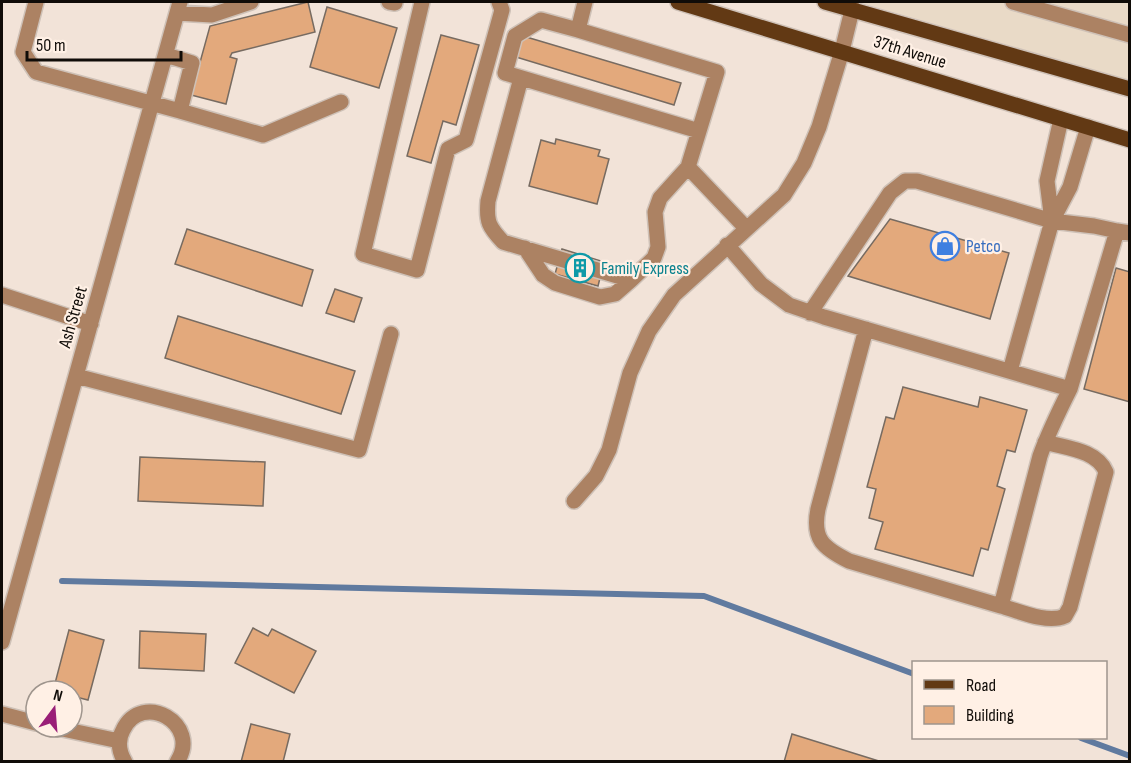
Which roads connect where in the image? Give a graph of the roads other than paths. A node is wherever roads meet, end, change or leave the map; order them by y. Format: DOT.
graph roads {
  1 [pos="36,2"];
  2 [pos="251,2"];
  3 [pos="423,2"];
  4 [pos="585,2"];
  5 [pos="678,2"];
  6 [pos="825,2"];
  7 [pos="1013,2"];
  8 [pos="854,4"];
  9 [pos="500,6"];
  10 [pos="179,7"];
  11 [pos="578,30"];
  12 [pos="1130,35"];
  13 [pos="842,51"];
  14 [pos="166,55"];
  15 [pos="521,78"];
  16 [pos="1130,89"];
  17 [pos="341,102"];
  18 [pos="152,104"];
  19 [pos="180,111"];
  20 [pos="1061,119"];
  21 [pos="1088,128"];
  22 [pos="699,131"];
  23 [pos="1130,140"];
  24 [pos="688,167"];
  25 [pos="1052,222"];
  26 [pos="747,228"];
  27 [pos="1124,232"];
  28 [pos="727,245"];
  29 [pos="525,248"];
  30 [pos="631,280"];
  31 [pos="2,295"];
  32 [pos="810,313"];
  33 [pos="91,324"];
  34 [pos="866,329"];
  35 [pos="391,334"];
  36 [pos="1010,371"];
  37 [pos="76,376"];
  38 [pos="1070,389"];
  39 [pos="1045,442"];
  40 [pos="574,501"];
  41 [pos="1001,606"];
  42 [pos="2,642"];
  43 [pos="2,714"];
  44 [pos="24,720"];
  45 [pos="84,735"];
  46 [pos="119,741"];
  47 [pos="125,762"];
  48 [pos="177,762"];
  1 -- 18 [label="street"];
  2 -- 10 [label="street"];
  3 -- 9 [label="street"];
  4 -- 11 [label="street"];
  5 -- 13 [label="main road, 37th Avenue"];
  6 -- 8 [label="main road, 37th Avenue"];
  7 -- 12 [label="street"];
  8 -- 13 [label="street"];
  8 -- 16 [label="main road, 37th Avenue"];
  10 -- 14 [label="street, Ash Street"];
  11 -- 15 [label="street"];
  11 -- 22 [label="street"];
  13 -- 20 [label="main road, 37th Avenue"];
  13 -- 26 [label="street"];
  14 -- 18 [label="street, Ash Street"];
  14 -- 19 [label="street"];
  15 -- 22 [label="street"];
  15 -- 29 [label="street"];
  17 -- 19 [label="street"];
  18 -- 19 [label="street"];
  18 -- 33 [label="street, Ash Street"];
  20 -- 21 [label="main road, 37th Avenue"];
  20 -- 25 [label="street"];
  21 -- 23 [label="main road, 37th Avenue"];
  21 -- 25 [label="street"];
  22 -- 24 [label="street"];
  24 -- 26 [label="street"];
  24 -- 30 [label="street"];
  25 -- 27 [label="street"];
  25 -- 32 [label="street"];
  25 -- 36 [label="street"];
  26 -- 28 [label="street"];
  27 -- 38 [label="street"];
  28 -- 32 [label="street"];
  28 -- 40 [label="street"];
  29 -- 30 [label="street"];
  29 -- 30 [label="street"];
  31 -- 33 [label="street"];
  32 -- 34 [label="street"];
  33 -- 37 [label="street, Ash Street"];
  34 -- 36 [label="street"];
  34 -- 41 [label="street"];
  35 -- 37 [label="street"];
  36 -- 38 [label="street"];
  37 -- 42 [label="street, Ash Street"];
  38 -- 39 [label="street"];
  39 -- 41 [label="street"];
  39 -- 41 [label="street"];
  43 -- 44 [label="street"];
  45 -- 46 [label="street"];
  46 -- 47 [label="street"];
  46 -- 48 [label="street"];
}
